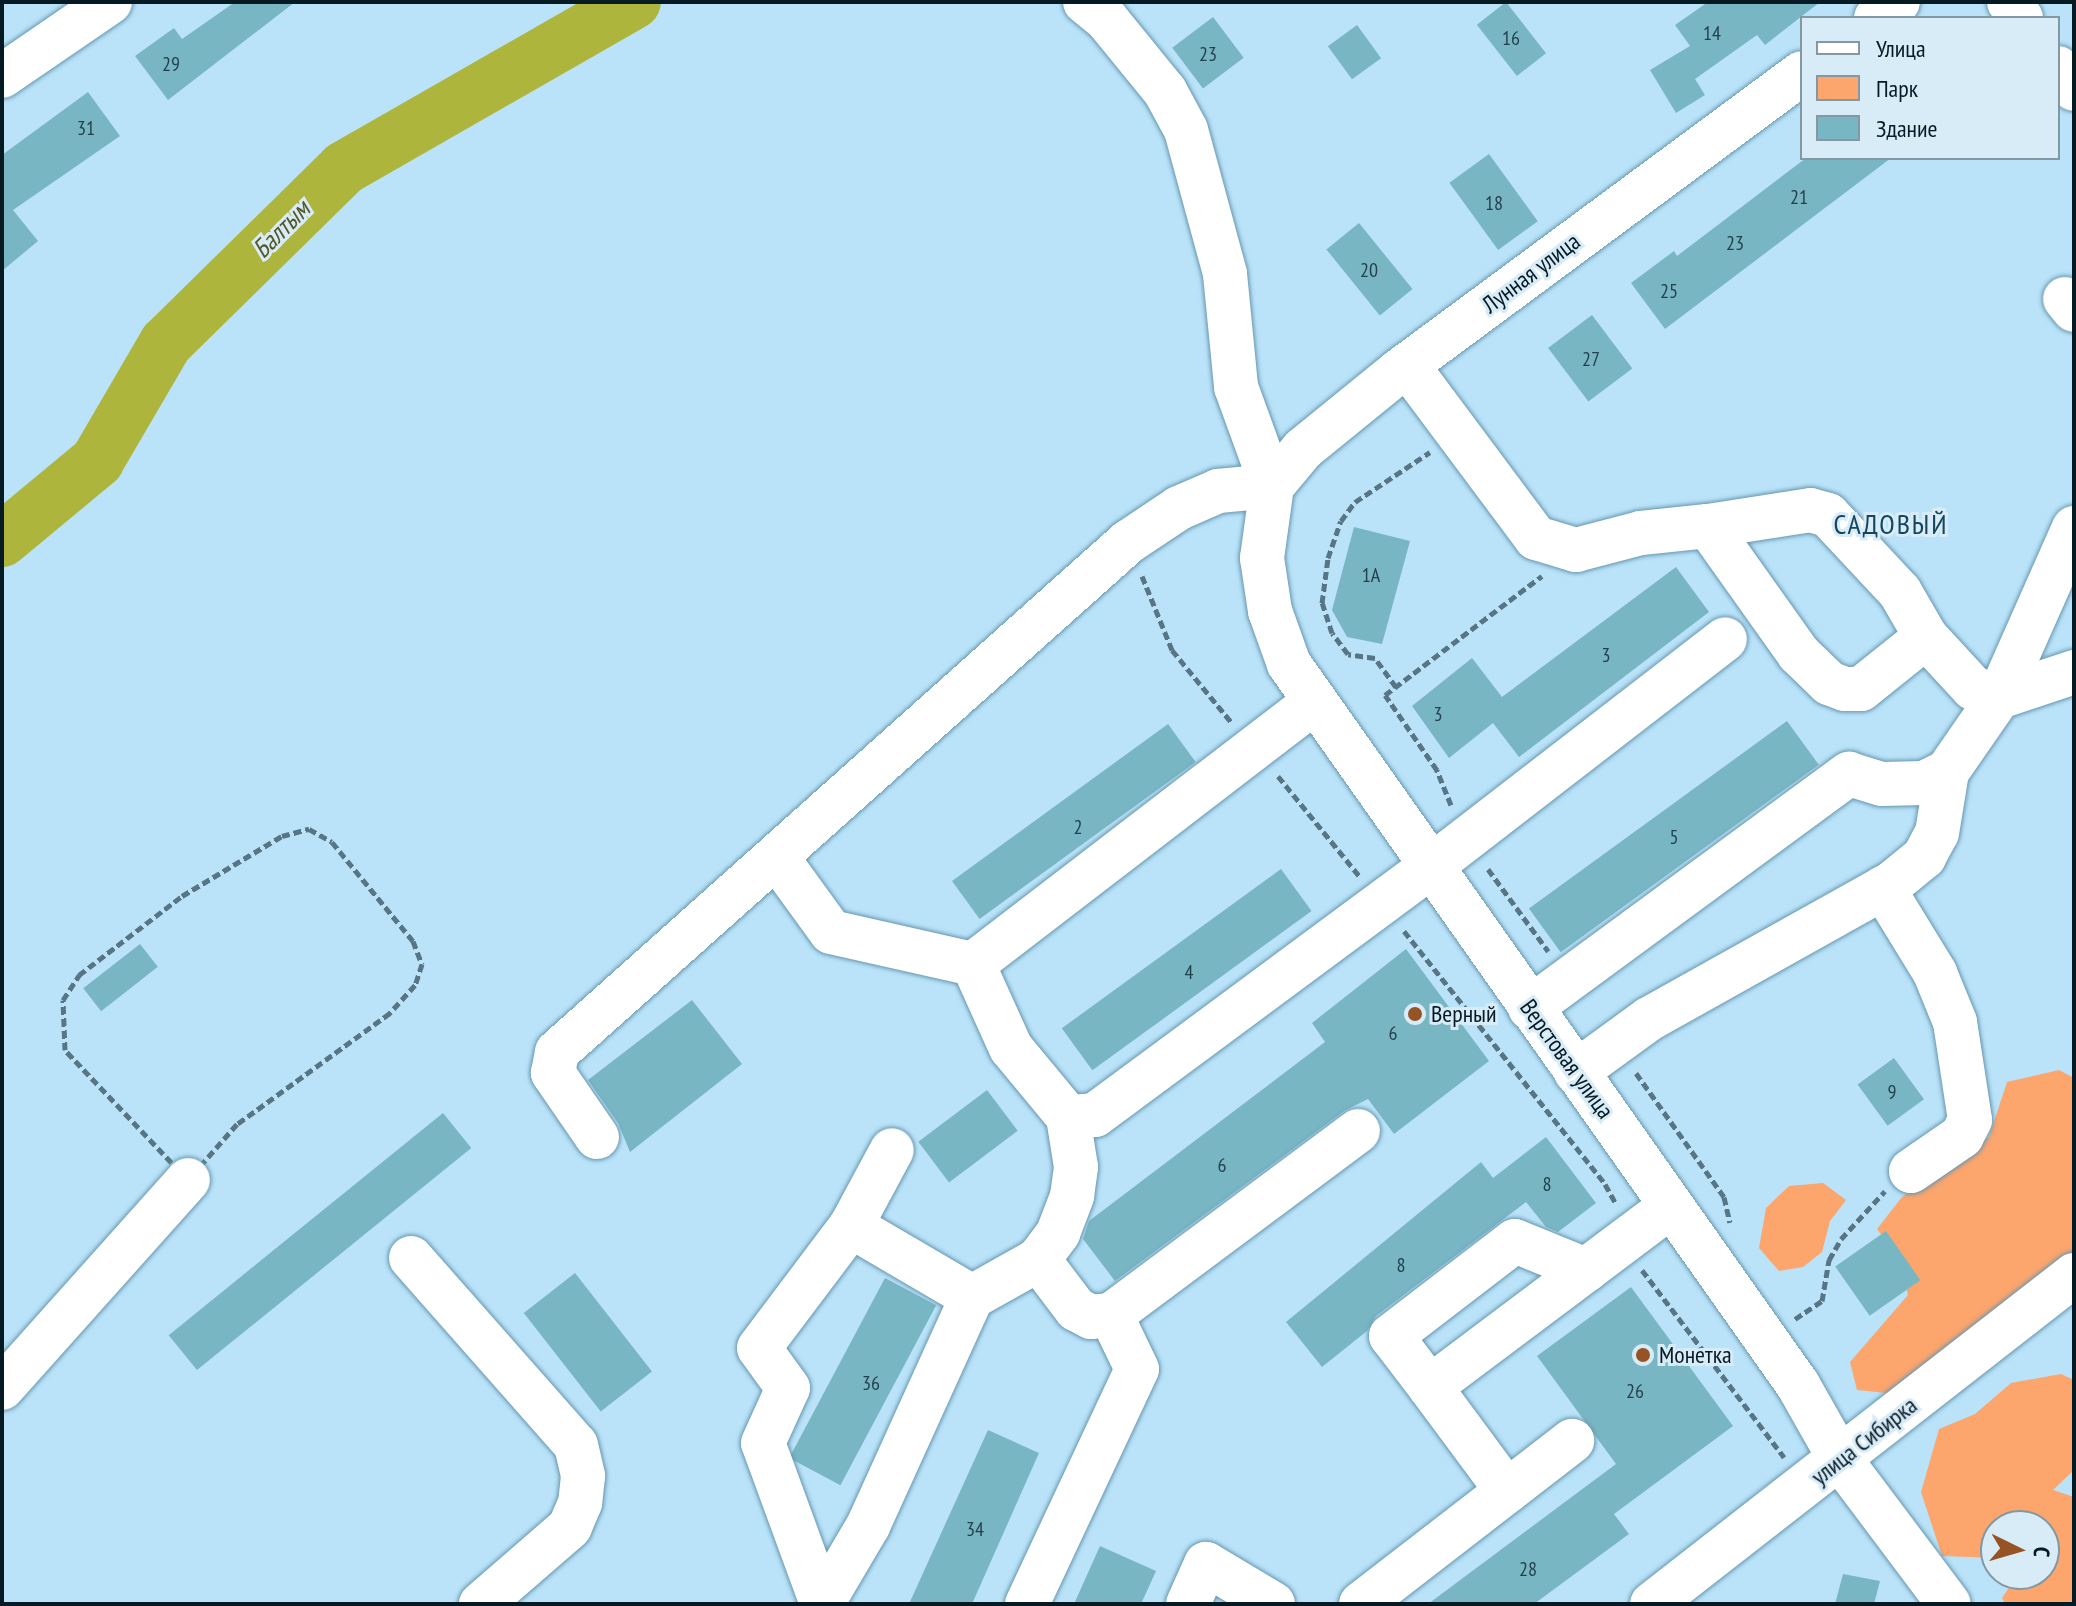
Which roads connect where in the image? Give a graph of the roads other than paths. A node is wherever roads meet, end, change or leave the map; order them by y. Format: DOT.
graph roads {
  1 [pos="110,2"];
  2 [pos="1898,2"];
  3 [pos="1106,8"];
  4 [pos="1879,16"];
  5 [pos="2060,71"];
  6 [pos="1800,74"];
  7 [pos="2,76"];
  8 [pos="2074,89"];
  9 [pos="1407,365"];
  10 [pos="1272,486"];
  11 [pos="1708,526"];
  12 [pos="2074,528"];
  13 [pos="1926,637"];
  14 [pos="1725,639"];
  15 [pos="2074,672"];
  16 [pos="1999,697"];
  17 [pos="1315,702"];
  18 [pos="1947,772"];
  19 [pos="778,859"];
  20 [pos="1429,868"];
  21 [pos="1883,888"];
  22 [pos="973,964"];
  23 [pos="1530,1008"];
  24 [pos="1576,1072"];
  25 [pos="1068,1117"];
  26 [pos="1358,1131"];
  27 [pos="597,1137"];
  28 [pos="892,1150"];
  29 [pos="1911,1171"];
  30 [pos="188,1180"];
  31 [pos="1671,1206"];
  32 [pos="851,1226"];
  33 [pos="411,1258"];
  34 [pos="1038,1259"];
  35 [pos="1586,1270"];
  36 [pos="2074,1275"];
  37 [pos="972,1297"];
  38 [pos="1111,1315"];
  39 [pos="1430,1387"];
  40 [pos="2,1388"];
  41 [pos="1572,1441"];
  42 [pos="1840,1459"];
  43 [pos="1507,1491"];
  44 [pos="1929,1597"];
  45 [pos="481,1604"];
  46 [pos="822,1604"];
  47 [pos="1027,1604"];
  48 [pos="1188,1604"];
  49 [pos="1273,1604"];
  50 [pos="1361,1604"];
  51 [pos="1652,1604"];
  1 -- 7 [label="street"];
  2 -- 4 [label="street"];
  3 -- 10 [label="street"];
  5 -- 8 [label="street"];
  6 -- 9 [label="street, Лунная улица"];
  9 -- 10 [label="street, Лунная улица"];
  9 -- 11 [label="street"];
  10 -- 17 [label="street, Верстовая улица"];
  10 -- 19 [label="street"];
  11 -- 13 [label="street"];
  11 -- 13 [label="street"];
  12 -- 16 [label="street"];
  13 -- 16 [label="street"];
  14 -- 20 [label="street"];
  15 -- 16 [label="street"];
  16 -- 18 [label="street"];
  17 -- 20 [label="street, Верстовая улица"];
  17 -- 22 [label="street"];
  18 -- 21 [label="street"];
  18 -- 23 [label="street"];
  19 -- 22 [label="street"];
  19 -- 27 [label="street"];
  20 -- 23 [label="street, Верстовая улица"];
  20 -- 25 [label="street"];
  21 -- 24 [label="street"];
  21 -- 29 [label="street"];
  22 -- 25 [label="street"];
  23 -- 24 [label="street, Верстовая улица"];
  24 -- 31 [label="street, Верстовая улица"];
  25 -- 34 [label="street"];
  26 -- 38 [label="street"];
  28 -- 32 [label="street"];
  30 -- 40 [label="street"];
  31 -- 35 [label="street"];
  31 -- 42 [label="street, Верстовая улица"];
  32 -- 37 [label="street"];
  32 -- 46 [label="street"];
  33 -- 45 [label="street"];
  34 -- 37 [label="street"];
  34 -- 38 [label="street"];
  35 -- 39 [label="street"];
  35 -- 39 [label="street"];
  36 -- 42 [label="street, улица Сибирка"];
  37 -- 46 [label="street"];
  38 -- 47 [label="street"];
  39 -- 43 [label="street"];
  41 -- 43 [label="street"];
  42 -- 44 [label="street, Верстовая улица"];
  42 -- 51 [label="street, улица Сибирка"];
  43 -- 50 [label="street"];
  48 -- 49 [label="street"];
}
